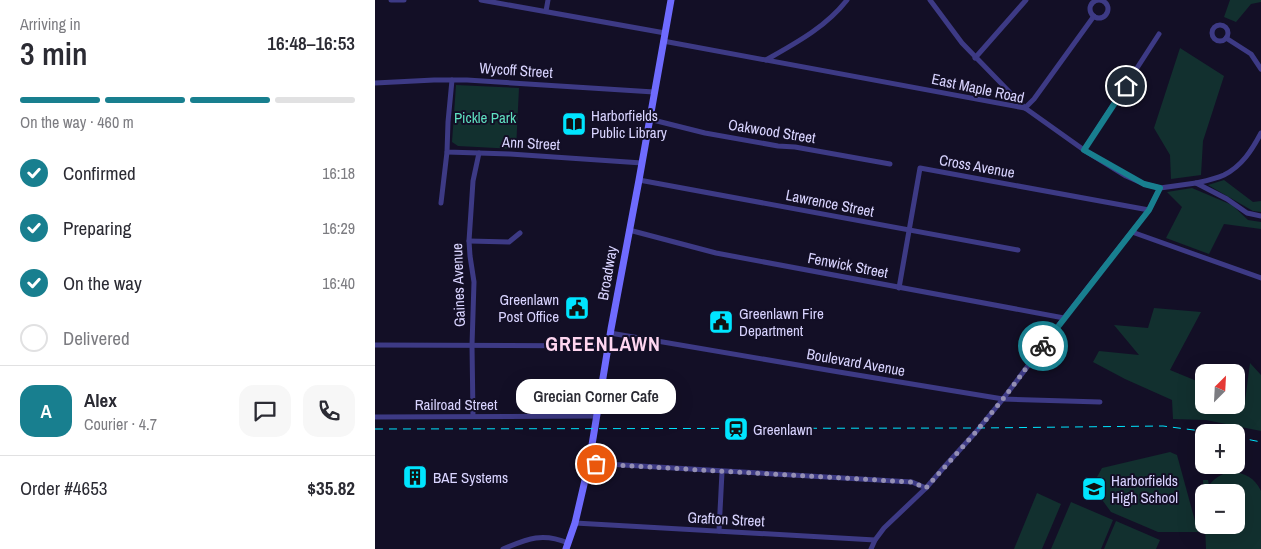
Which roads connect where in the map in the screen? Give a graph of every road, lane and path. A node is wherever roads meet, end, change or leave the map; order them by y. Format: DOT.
graph roads {
  1 [pos="391,0"];
  2 [pos="404,0"];
  3 [pos="481,0"];
  4 [pos="548,0"];
  5 [pos="671,0"];
  6 [pos="847,0"];
  7 [pos="931,0"];
  8 [pos="1026,0"];
  9 [pos="546,11"];
  10 [pos="1094,16"];
  11 [pos="665,33"];
  12 [pos="1159,34"];
  13 [pos="1226,38"];
  14 [pos="663,41"];
  15 [pos="975,58"];
  16 [pos="766,60"];
  17 [pos="1261,69"];
  18 [pos="452,80"];
  19 [pos="375,83"];
  20 [pos="654,92"];
  21 [pos="1025,108"];
  22 [pos="649,119"];
  23 [pos="1261,133"];
  24 [pos="1084,150"];
  25 [pos="447,152"];
  26 [pos="479,153"];
  27 [pos="642,163"];
  28 [pos="890,164"];
  29 [pos="639,180"];
  30 [pos="1196,183"];
  31 [pos="1160,188"];
  32 [pos="441,203"];
  33 [pos="1149,210"];
  34 [pos="1261,216"];
  35 [pos="629,230"];
  36 [pos="909,230"];
  37 [pos="1132,232"];
  38 [pos="520,233"];
  39 [pos="469,241"];
  40 [pos="1018,250"];
  41 [pos="1261,278"];
  42 [pos="899,288"];
  43 [pos="1064,318"];
  44 [pos="610,332"];
  45 [pos="375,344"];
  46 [pos="472,345"];
  47 [pos="607,346"];
  48 [pos="1003,399"];
  49 [pos="1100,402"];
  50 [pos="473,416"];
  51 [pos="597,416"];
  52 [pos="375,417"];
  53 [pos="589,463"];
  54 [pos="722,472"];
  55 [pos="926,488"];
  56 [pos="575,523"];
  57 [pos="719,530"];
  58 [pos="875,540"];
  59 [pos="567,546"];
  60 [pos="503,549"];
  61 [pos="871,549"];
  1 -- 2 [label="street"];
  3 -- 9 [label="street"];
  4 -- 9 [label="street"];
  5 -- 11 [label="main road, Broadway"];
  6 -- 16 [label="street"];
  7 -- 15 [label="street"];
  8 -- 15 [label="street"];
  9 -- 11 [label="street"];
  10 -- 21 [label="street"];
  11 -- 14 [label="main road, Broadway"];
  12 -- 24 [label="street"];
  13 -- 17 [label="street"];
  14 -- 16 [label="street, East Maple Road"];
  14 -- 20 [label="main road, Broadway"];
  15 -- 21 [label="street"];
  16 -- 21 [label="street, East Maple Road"];
  18 -- 19 [label="street, Wycoff Street"];
  18 -- 20 [label="street, Wycoff Street"];
  18 -- 25 [label="street"];
  20 -- 22 [label="main road, Broadway"];
  21 -- 24 [label="street, East Maple Road"];
  22 -- 27 [label="main road, Broadway"];
  22 -- 28 [label="street, Oakwood Street"];
  23 -- 30 [label="street, East Maple Road"];
  24 -- 31 [label="street, East Maple Road"];
  25 -- 26 [label="street, Ann Street"];
  25 -- 32 [label="street"];
  26 -- 27 [label="street, Ann Street"];
  26 -- 39 [label="street, Gaines Avenue"];
  27 -- 29 [label="main road, Broadway"];
  29 -- 35 [label="main road, Broadway"];
  29 -- 36 [label="street, Lawrence Street"];
  30 -- 31 [label="street, East Maple Road"];
  30 -- 34 [label="street"];
  31 -- 33 [label="street"];
  33 -- 36 [label="street, Cross Avenue"];
  33 -- 37 [label="street"];
  35 -- 42 [label="street, Fenwick Street"];
  35 -- 44 [label="main road, Broadway"];
  36 -- 40 [label="street, Lawrence Street"];
  36 -- 42 [label="street, Cross Avenue"];
  37 -- 41 [label="street"];
  37 -- 43 [label="street"];
  38 -- 39 [label="street"];
  39 -- 46 [label="street, Gaines Avenue"];
  42 -- 43 [label="street, Fenwick Street"];
  43 -- 48 [label="street"];
  44 -- 47 [label="main road, Broadway"];
  44 -- 48 [label="street, Boulevard Avenue"];
  45 -- 46 [label="street"];
  46 -- 47 [label="street"];
  46 -- 50 [label="street, Gaines Avenue"];
  47 -- 51 [label="main road, Broadway"];
  48 -- 49 [label="street, Boulevard Avenue"];
  48 -- 55 [label="street"];
  50 -- 51 [label="street, Railroad Street"];
  50 -- 52 [label="street, Railroad Street"];
  51 -- 53 [label="main road, Broadway"];
  53 -- 54 [label="street"];
  53 -- 56 [label="main road, Broadway"];
  54 -- 55 [label="street"];
  54 -- 57 [label="street"];
  55 -- 58 [label="street"];
  56 -- 57 [label="street, Grafton Street"];
  56 -- 59 [label="main road, Broadway"];
  57 -- 58 [label="street, Grafton Street"];
  58 -- 61 [label="street"];
  59 -- 60 [label="street"];
}
